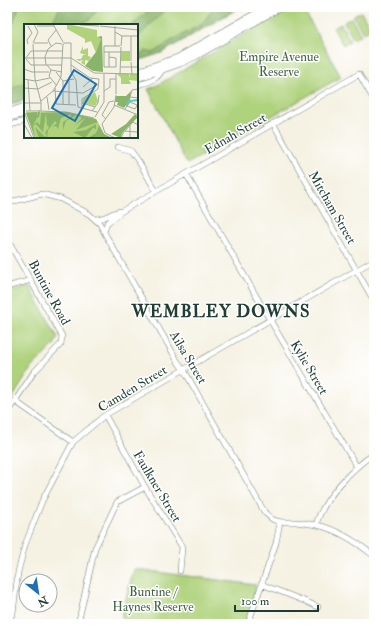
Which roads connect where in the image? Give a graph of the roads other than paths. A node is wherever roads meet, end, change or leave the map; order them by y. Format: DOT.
graph roads {
  1 [pos="268,7"];
  2 [pos="280,7"];
  3 [pos="162,70"];
  4 [pos="138,72"];
  5 [pos="138,78"];
  6 [pos="138,85"];
  7 [pos="374,100"];
  8 [pos="24,107"];
  9 [pos="7,113"];
  10 [pos="24,113"];
  11 [pos="7,118"];
  12 [pos="24,121"];
  13 [pos="273,123"];
  14 [pos="7,126"];
  15 [pos="118,147"];
  16 [pos="186,174"];
  17 [pos="156,191"];
  18 [pos="7,204"];
  19 [pos="122,211"];
  20 [pos="95,219"];
  21 [pos="104,232"];
  22 [pos="7,239"];
  23 [pos="374,260"];
  24 [pos="356,270"];
  25 [pos="31,280"];
  26 [pos="7,287"];
  27 [pos="374,301"];
  28 [pos="270,320"];
  29 [pos="184,370"];
  30 [pos="15,401"];
  31 [pos="7,413"];
  32 [pos="105,415"];
  33 [pos="73,442"];
  34 [pos="374,454"];
  35 [pos="357,467"];
  36 [pos="145,488"];
  37 [pos="280,522"];
  38 [pos="316,525"];
  39 [pos="374,556"];
  40 [pos="180,571"];
  41 [pos="261,584"];
  42 [pos="318,607"];
  43 [pos="7,623"];
  44 [pos="78,624"];
  45 [pos="248,624"];
  1 -- 4 [label="main road"];
  2 -- 3 [label="main road"];
  3 -- 5 [label="main road"];
  3 -- 6 [label="street"];
  7 -- 13 [label="street, Ednah Street"];
  8 -- 9 [label="main road"];
  10 -- 11 [label="main road"];
  12 -- 14 [label="street"];
  13 -- 16 [label="street, Ednah Street"];
  13 -- 24 [label="street, Mitcham Street"];
  15 -- 17 [label="street"];
  16 -- 17 [label="street, Ednah Street"];
  16 -- 28 [label="street, Kylie Street"];
  17 -- 19 [label="street, Ednah Street"];
  18 -- 20 [label="street, Ailsa Street"];
  19 -- 20 [label="street, Ednah Street"];
  19 -- 21 [label="street, Ednah Street"];
  20 -- 21 [label="street, Ailsa Street"];
  21 -- 29 [label="street, Ailsa Street"];
  22 -- 25 [label="street, Buntine Road"];
  23 -- 24 [label="street, Camden Street"];
  24 -- 27 [label="street, Mitcham Street"];
  24 -- 28 [label="street, Camden Street"];
  25 -- 26 [label="street"];
  25 -- 30 [label="street, Buntine Road"];
  28 -- 29 [label="street, Camden Street"];
  28 -- 35 [label="street, Kylie Street"];
  29 -- 32 [label="street, Camden Street"];
  29 -- 37 [label="street, Ailsa Street"];
  30 -- 31 [label="street, Buntine Road"];
  30 -- 33 [label="street"];
  32 -- 33 [label="street, Camden Street"];
  32 -- 36 [label="street, Faulkner Street"];
  33 -- 43 [label="street, Camden Street"];
  34 -- 35 [label="street"];
  35 -- 38 [label="street"];
  36 -- 40 [label="street, Faulkner Street"];
  36 -- 44 [label="street"];
  37 -- 38 [label="street"];
  37 -- 41 [label="street"];
  38 -- 39 [label="street"];
  41 -- 42 [label="street"];
  41 -- 45 [label="street"];
}
